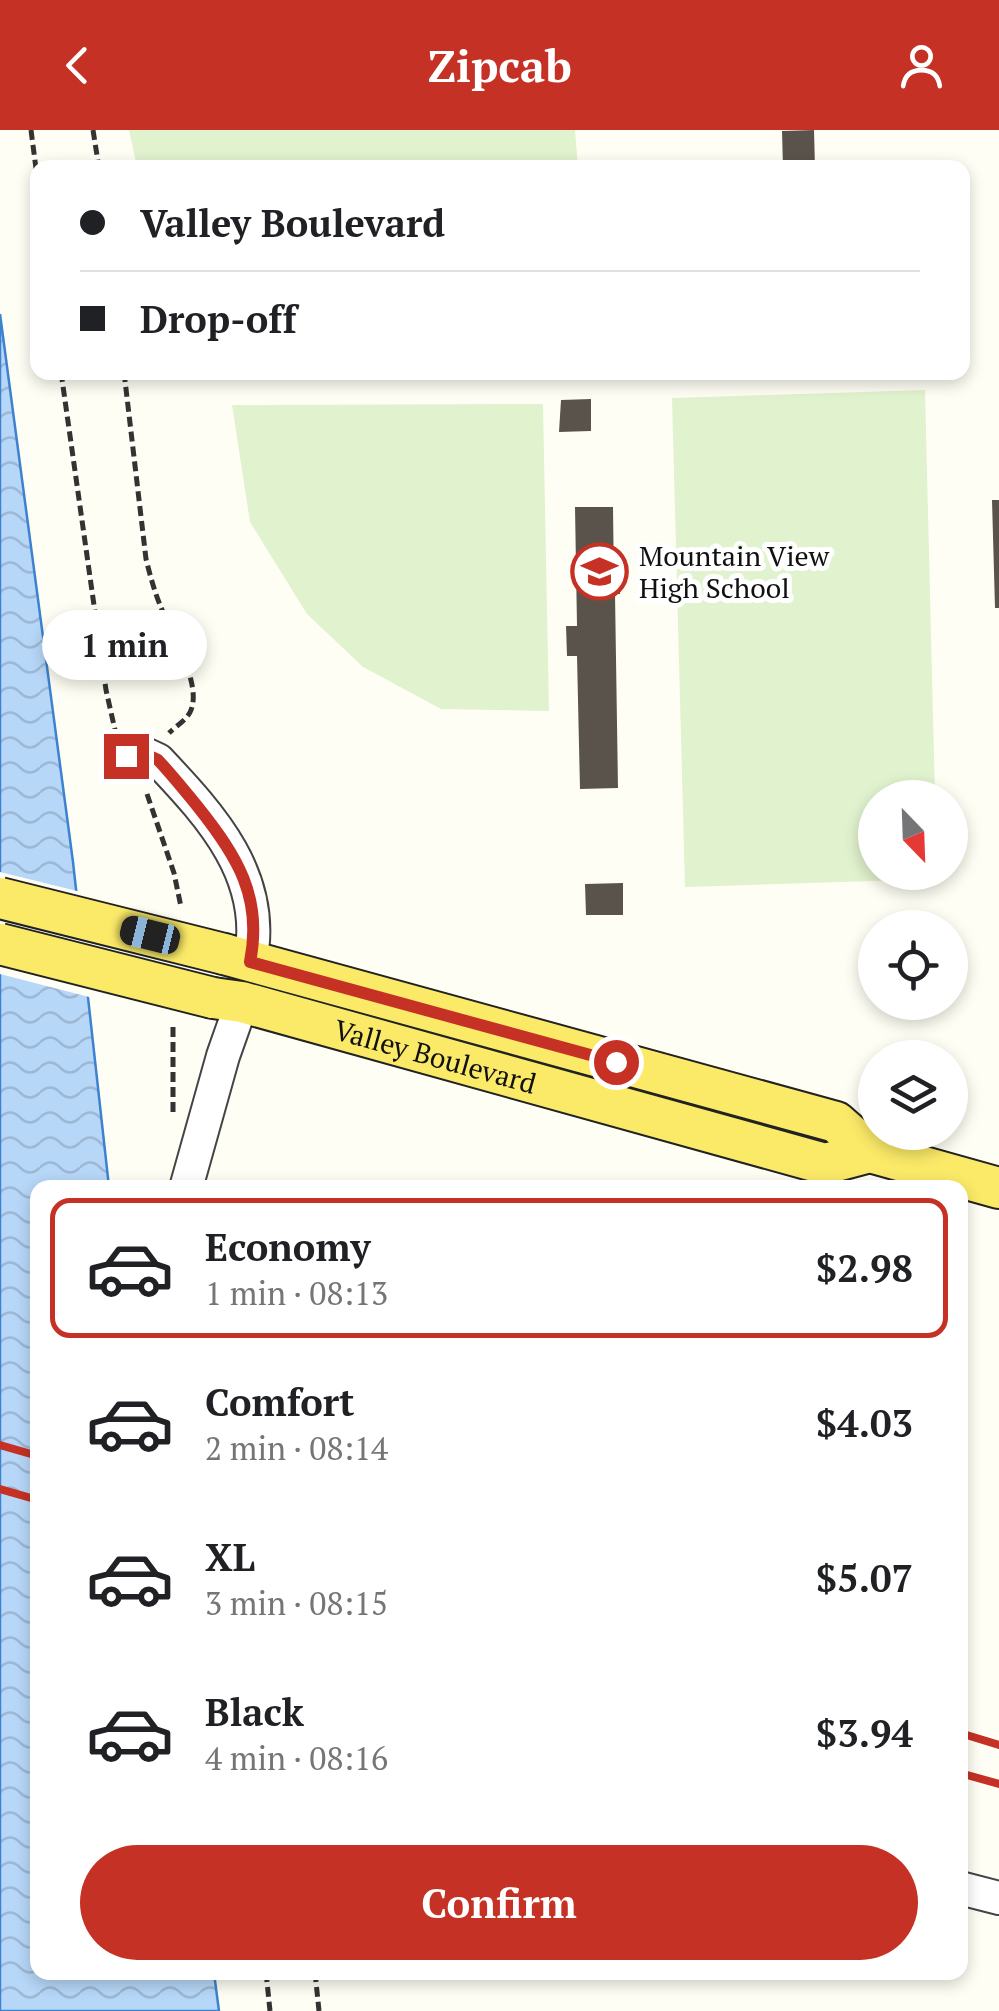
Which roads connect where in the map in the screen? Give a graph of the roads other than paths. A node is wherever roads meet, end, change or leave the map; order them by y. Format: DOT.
graph roads {
  1 [pos="134,754"];
  2 [pos="0,898"];
  3 [pos="0,944"];
  4 [pos="237,958"];
  5 [pos="227,1000"];
  6 [pos="870,1152"];
  7 [pos="188,1180"];
  8 [pos="999,1188"];
  9 [pos="968,1890"];
  10 [pos="999,1898"];
  1 -- 4 [label="street"];
  2 -- 4 [label="main road, Valley Boulevard, bridge"];
  3 -- 5 [label="main road, Valley Boulevard, bridge"];
  4 -- 6 [label="main road, Valley Boulevard"];
  5 -- 6 [label="main road, Valley Boulevard"];
  5 -- 7 [label="street"];
  6 -- 8 [label="main road, Valley Boulevard"];
  9 -- 10 [label="street"];
}
